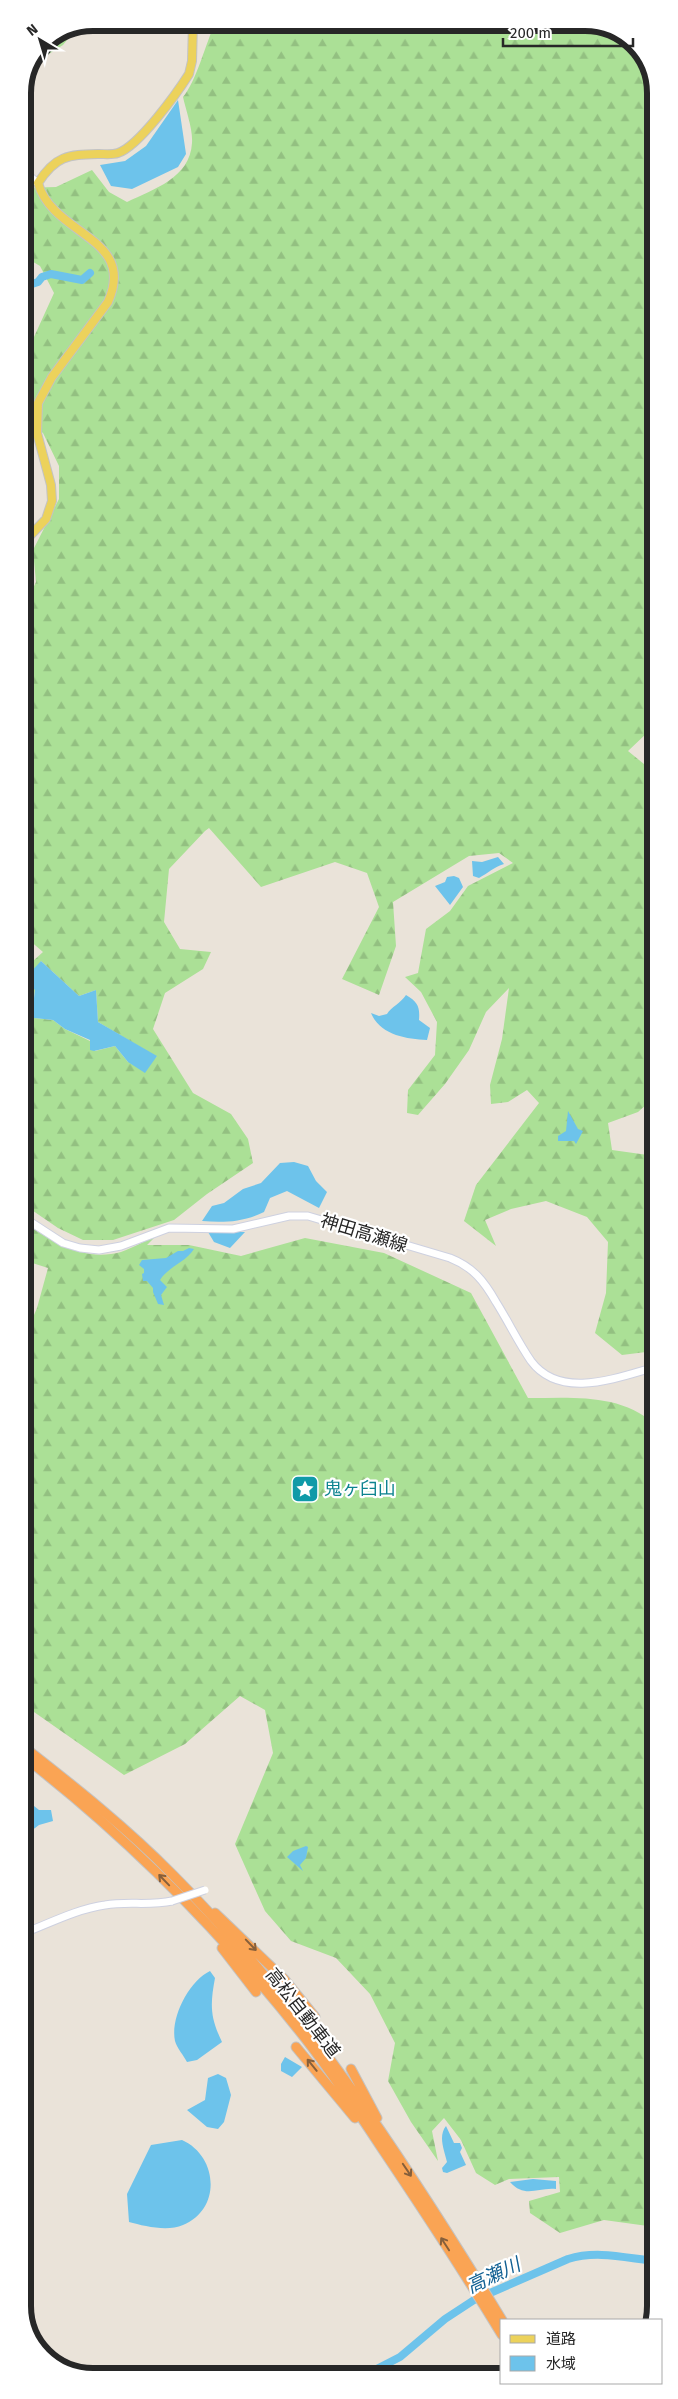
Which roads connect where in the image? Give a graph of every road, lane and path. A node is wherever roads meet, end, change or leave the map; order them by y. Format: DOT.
graph roads {
  1 [pos="193,31"];
  2 [pos="31,178"];
  3 [pos="38,183"];
  4 [pos="31,535"];
  5 [pos="31,1222"];
  6 [pos="647,1369"];
  7 [pos="31,1753"];
  8 [pos="31,1763"];
  9 [pos="150,1853"];
  10 [pos="205,1890"];
  11 [pos="196,1915"];
  12 [pos="31,1930"];
  13 [pos="256,1992"];
  14 [pos="315,2017"];
  15 [pos="296,2047"];
  16 [pos="351,2069"];
  17 [pos="392,2147"];
  18 [pos="407,2186"];
  19 [pos="475,2283"];
  20 [pos="501,2319"];
  21 [pos="500,2331"];
  1 -- 3 [label="main road"];
  2 -- 3 [label="main road"];
  3 -- 4 [label="main road"];
  5 -- 6 [label="main road, 神田高瀬線"];
  7 -- 9 [label="highway, 高松自動車道"];
  11 -- 8 [label="highway, 高松自動車道, one-way"];
  9 -- 14 [label="highway, one-way"];
  9 -- 17 [label="highway, 高松自動車道"];
  10 -- 12 [label="main road, bridge"];
  11 -- 13 [label="highway"];
  11 -- 18 [label="highway, 高松自動車道"];
  18 -- 15 [label="highway, one-way"];
  16 -- 17 [label="highway"];
  17 -- 19 [label="highway, 高松自動車道, one-way"];
  19 -- 18 [label="highway, 高松自動車道, one-way"];
  19 -- 20 [label="highway, 高松自動車道"];
  19 -- 21 [label="highway, 高松自動車道"];
}
